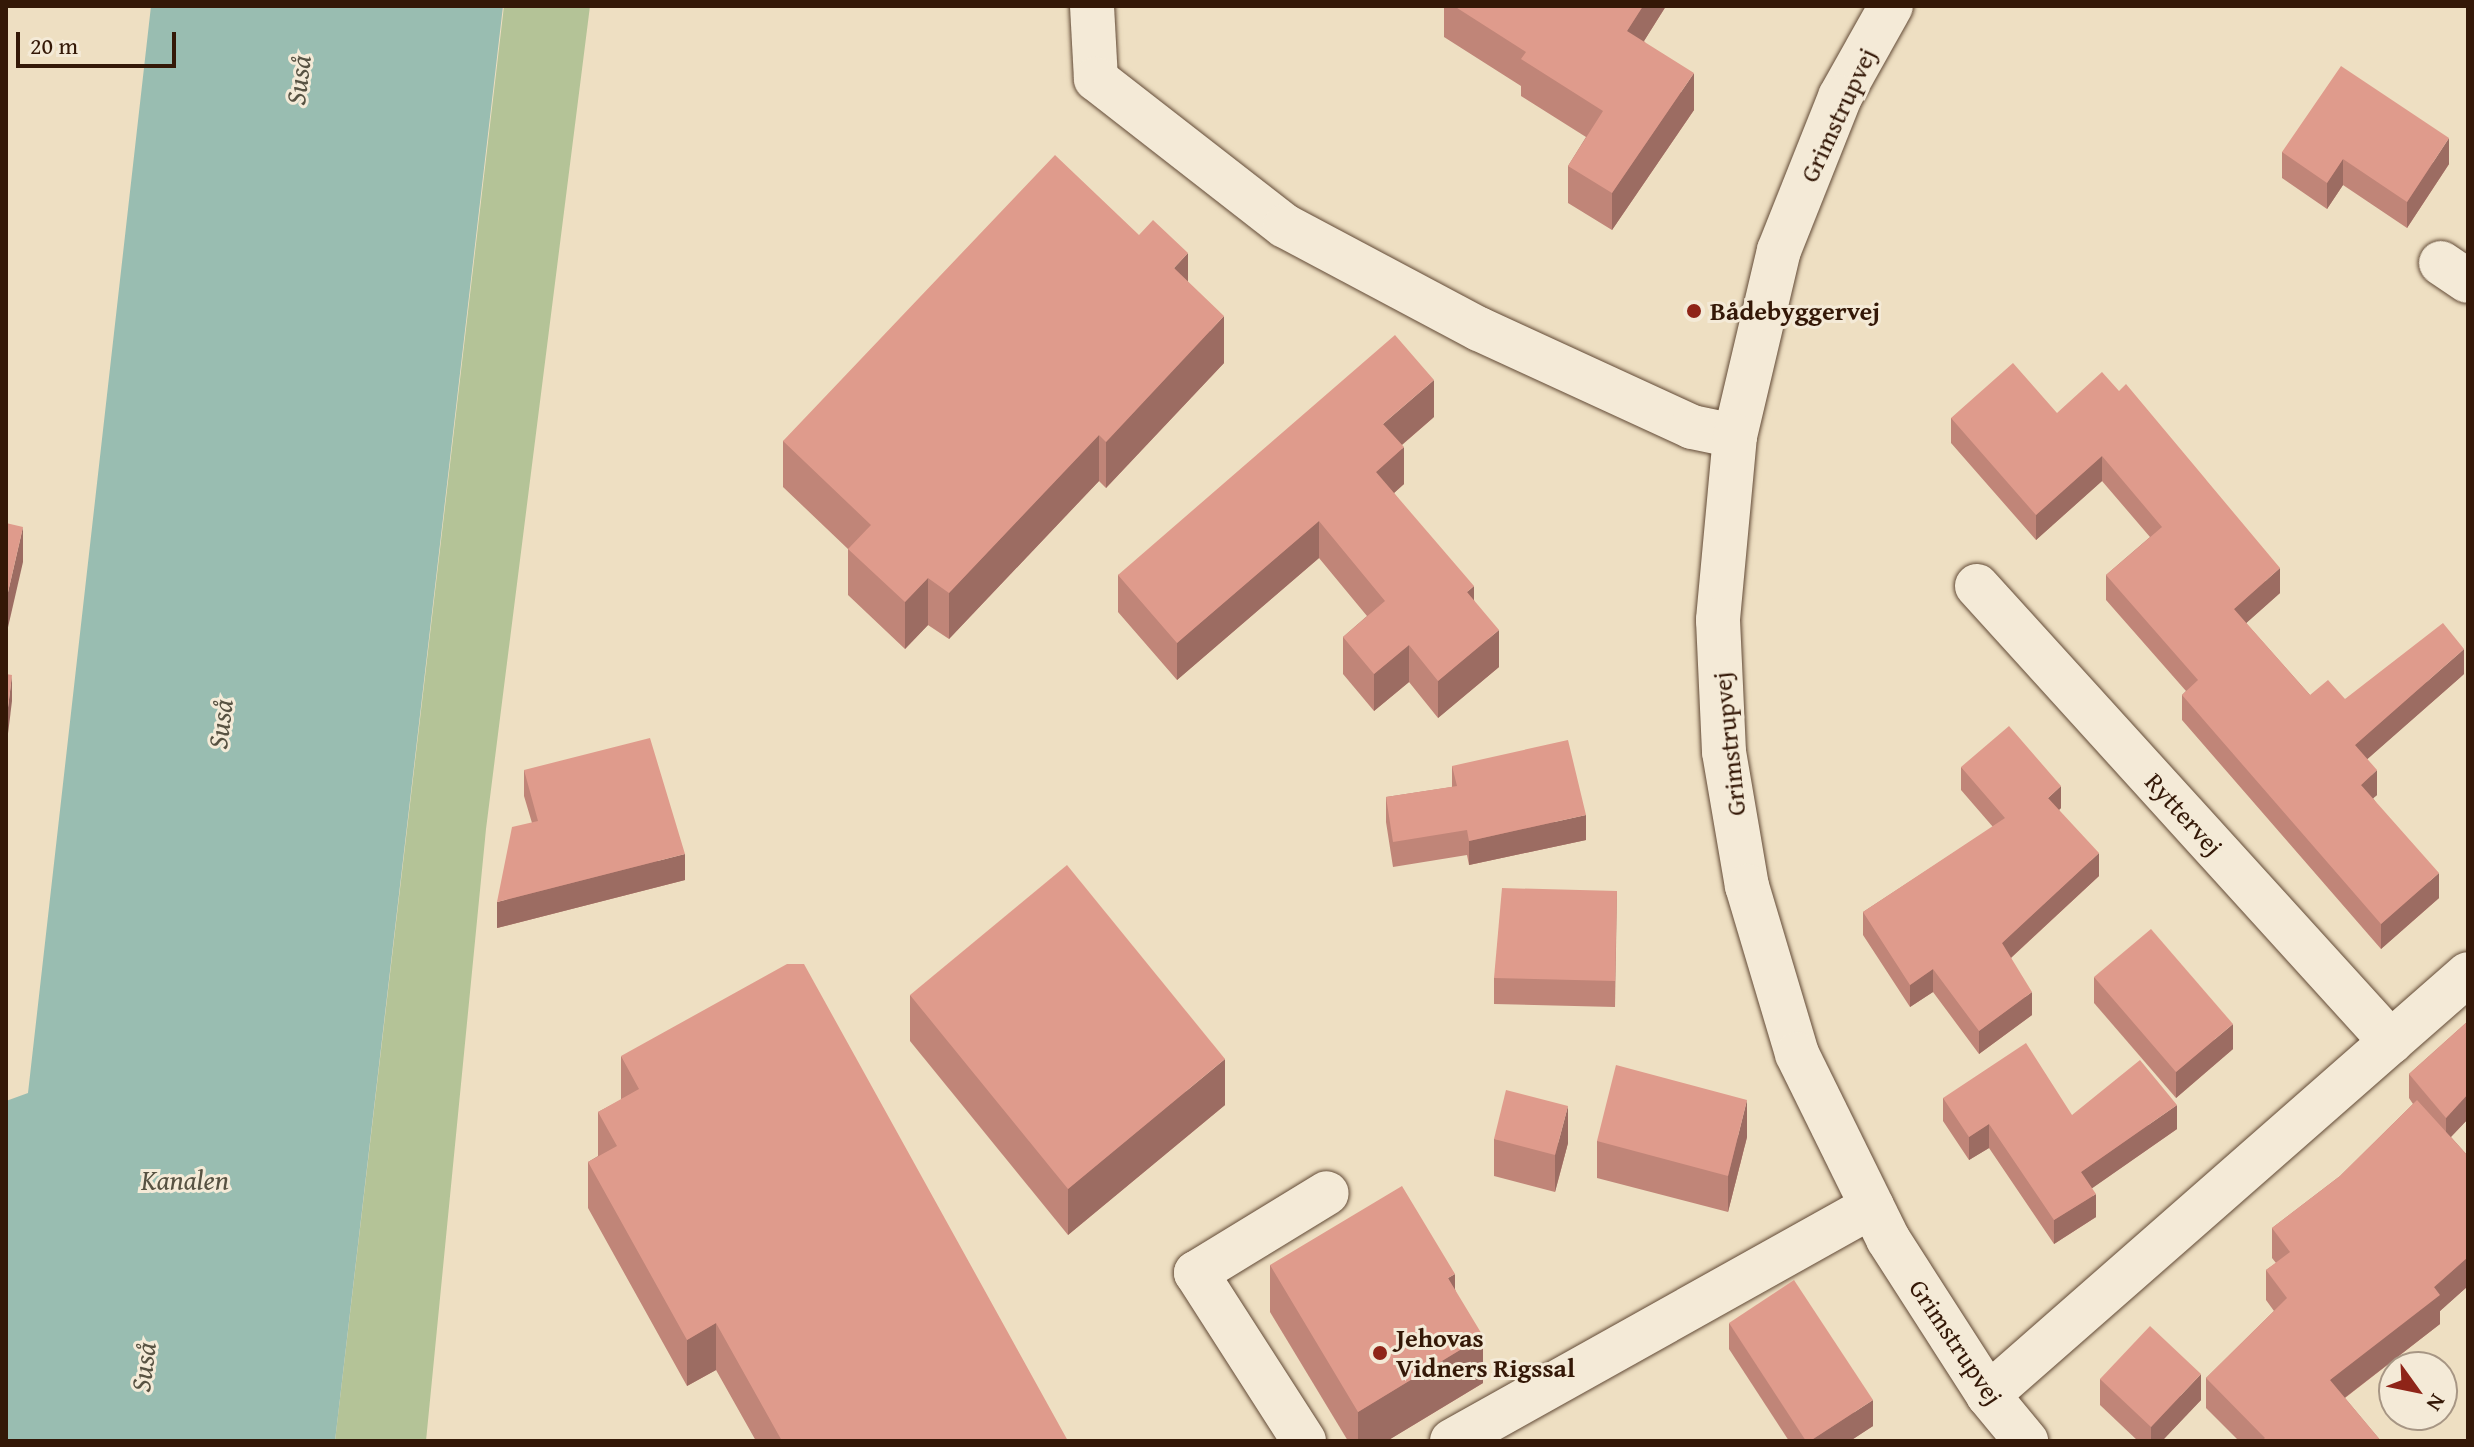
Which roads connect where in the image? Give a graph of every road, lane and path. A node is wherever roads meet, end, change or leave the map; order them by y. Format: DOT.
graph roads {
  1 [pos="1092,6"];
  2 [pos="1891,6"];
  3 [pos="1735,436"];
  4 [pos="1977,586"];
  5 [pos="2468,974"];
  6 [pos="2391,1042"];
  7 [pos="1327,1193"];
  8 [pos="1872,1206"];
  9 [pos="1988,1395"];
  10 [pos="1304,1441"];
  11 [pos="1452,1441"];
  12 [pos="2026,1441"];
  1 -- 3 [label="street"];
  2 -- 3 [label="street, Grimstrupvej"];
  3 -- 8 [label="street, Grimstrupvej"];
  4 -- 6 [label="street, Ryttervej"];
  5 -- 6 [label="street"];
  6 -- 9 [label="street"];
  7 -- 10 [label="street"];
  8 -- 9 [label="street, Grimstrupvej"];
  8 -- 11 [label="street"];
  9 -- 12 [label="street, Grimstrupvej"];
}
